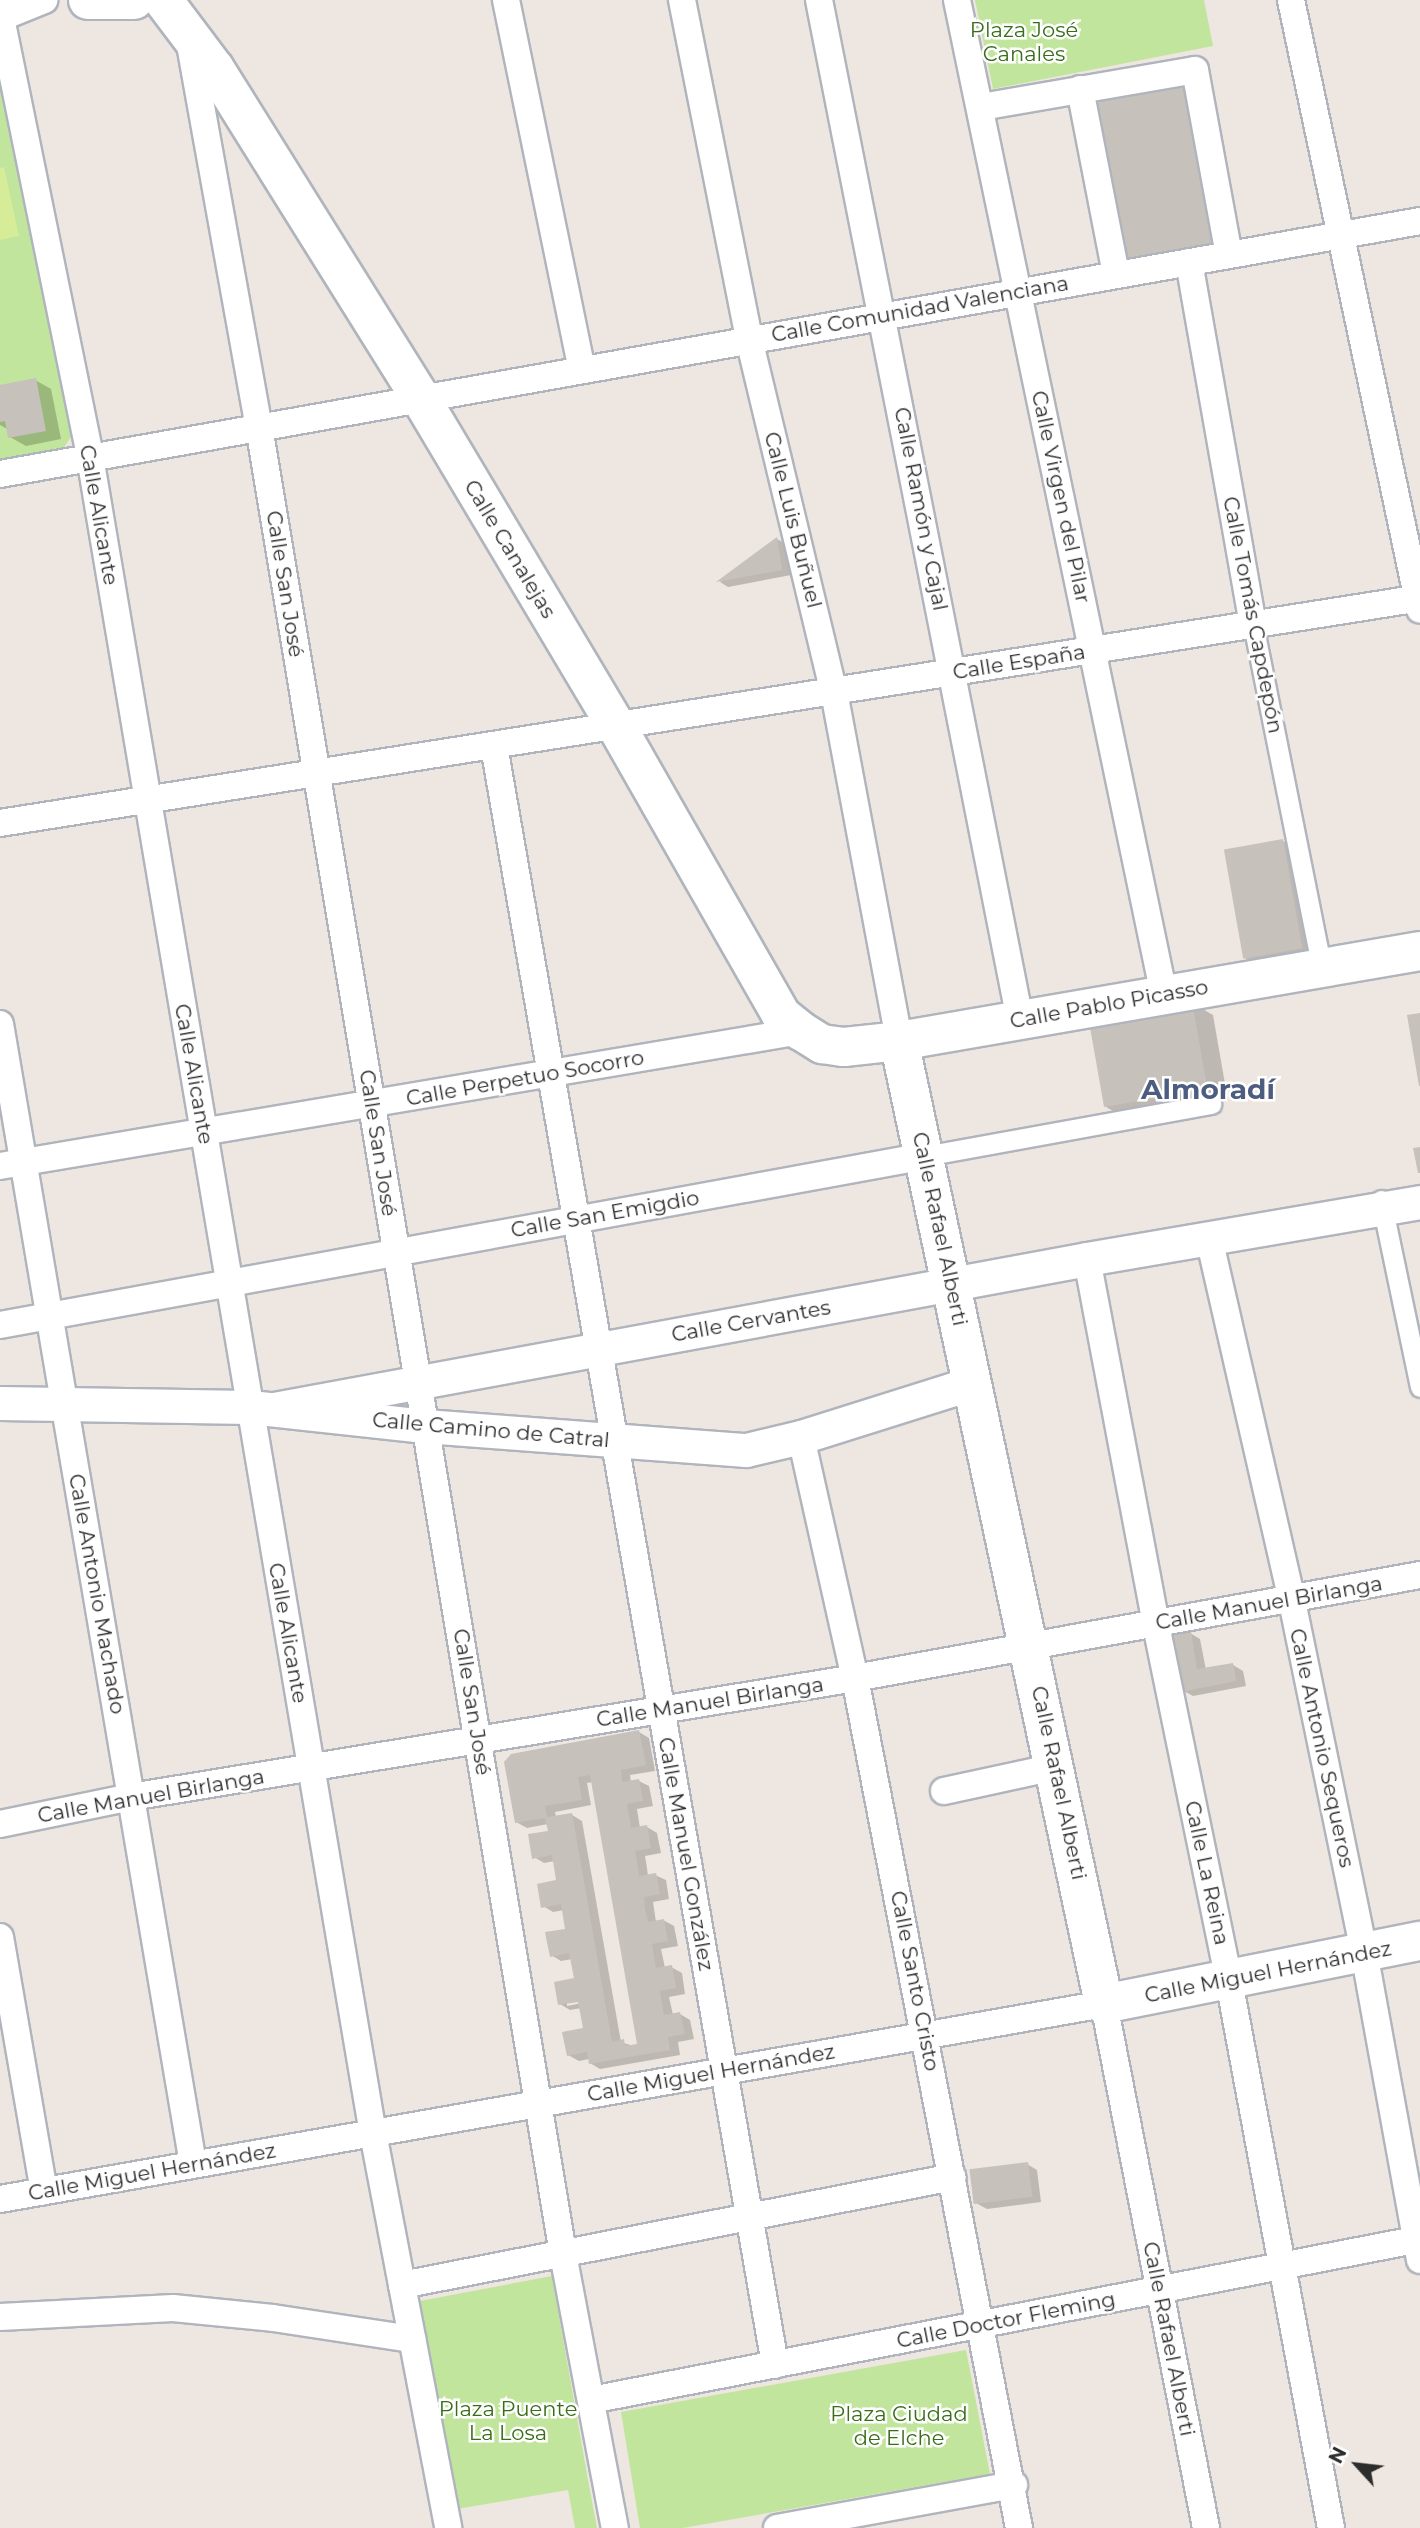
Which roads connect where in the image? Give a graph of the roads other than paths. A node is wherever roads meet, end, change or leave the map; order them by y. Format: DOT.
graph roads {
  1 [pos="44,0"];
  2 [pos="88,0"];
  3 [pos="134,0"];
  4 [pos="163,0"];
  5 [pos="506,0"];
  6 [pos="682,0"];
  7 [pos="819,0"];
  8 [pos="957,0"];
  9 [pos="1291,0"];
  10 [pos="1,12"];
  11 [pos="190,17"];
  12 [pos="1080,89"];
  13 [pos="981,107"];
  14 [pos="1420,221"];
  15 [pos="1341,235"];
  16 [pos="1229,255"];
  17 [pos="1189,262"];
  18 [pos="1116,274"];
  19 [pos="1018,293"];
  20 [pos="883,316"];
  21 [pos="749,339"];
  22 [pos="582,369"];
  23 [pos="421,397"];
  24 [pos="259,426"];
  25 [pos="90,457"];
  26 [pos="0,474"];
  27 [pos="1419,602"];
  28 [pos="1253,624"];
  29 [pos="1094,650"];
  30 [pos="954,673"];
  31 [pos="834,692"];
  32 [pos="617,727"];
  33 [pos="494,747"];
  34 [pos="317,774"];
  35 [pos="148,800"];
  36 [pos="0,823"];
  37 [pos="1420,951"];
  38 [pos="1322,968"];
  39 [pos="1164,995"];
  40 [pos="1020,1020"];
  41 [pos="0,1024"];
  42 [pos="801,1031"];
  43 [pos="899,1041"];
  44 [pos="550,1073"];
  45 [pos="372,1103"];
  46 [pos="1211,1104"];
  47 [pos="204,1132"];
  48 [pos="925,1156"];
  49 [pos="12,1164"];
  50 [pos="1381,1202"];
  51 [pos="1420,1202"];
  52 [pos="575,1220"];
  53 [pos="1218,1237"];
  54 [pos="397,1252"];
  55 [pos="1087,1259"];
  56 [pos="229,1283"];
  57 [pos="951,1284"];
  58 [pos="50,1316"];
  59 [pos="0,1325"];
  60 [pos="598,1350"];
  61 [pos="418,1383"];
  62 [pos="972,1383"];
  63 [pos="1420,1387"];
  64 [pos="0,1404"];
  65 [pos="64,1404"];
  66 [pos="262,1408"];
  67 [pos="425,1426"];
  68 [pos="801,1437"];
  69 [pos="614,1441"];
  70 [pos="1420,1575"];
  71 [pos="1292,1601"];
  72 [pos="1156,1625"];
  73 [pos="1031,1647"];
  74 [pos="855,1678"];
  75 [pos="661,1710"];
  76 [pos="478,1740"];
  77 [pos="1055,1767"];
  78 [pos="311,1768"];
  79 [pos="944,1791"];
  80 [pos="131,1797"];
  81 [pos="0,1825"];
  82 [pos="0,1937"];
  83 [pos="1420,1941"];
  84 [pos="1364,1952"];
  85 [pos="1229,1981"];
  86 [pos="1104,2004"];
  87 [pos="925,2035"];
  88 [pos="724,2071"];
  89 [pos="538,2104"];
  90 [pos="373,2133"];
  91 [pos="193,2164"];
  92 [pos="953,2177"];
  93 [pos="44,2191"];
  94 [pos="0,2199"];
  95 [pos="750,2217"];
  96 [pos="1419,2246"];
  97 [pos="564,2254"];
  98 [pos="1280,2268"];
  99 [pos="402,2285"];
  100 [pos="1160,2289"];
  101 [pos="0,2317"];
  102 [pos="982,2326"];
  103 [pos="412,2339"];
  104 [pos="775,2365"];
  105 [pos="592,2400"];
  106 [pos="1014,2485"];
  107 [pos="448,2528"];
  108 [pos="615,2528"];
  109 [pos="784,2528"];
  110 [pos="1020,2528"];
  111 [pos="1206,2528"];
  112 [pos="1331,2528"];
  1 -- 10 [label="street"];
  2 -- 3 [label="main road"];
  4 -- 11 [label="main road, Calle Canalejas"];
  5 -- 22 [label="street"];
  6 -- 21 [label="street, Calle Luis Buñuel"];
  7 -- 20 [label="street, Calle Ramón y Cajal"];
  8 -- 13 [label="street, Calle Virgen del Pilar"];
  9 -- 15 [label="street"];
  10 -- 25 [label="street, Calle Alicante"];
  11 -- 23 [label="main road, Calle Canalejas"];
  11 -- 24 [label="street, Calle San José"];
  12 -- 13 [label="street"];
  12 -- 16 [label="street"];
  12 -- 18 [label="street"];
  13 -- 19 [label="street, Calle Virgen del Pilar"];
  14 -- 15 [label="street, Calle Comunidad Valenciana"];
  15 -- 16 [label="street, Calle Comunidad Valenciana"];
  15 -- 27 [label="street"];
  16 -- 17 [label="street, Calle Comunidad Valenciana"];
  17 -- 18 [label="street, Calle Comunidad Valenciana"];
  17 -- 28 [label="street, Calle Tomás Capdepón"];
  18 -- 19 [label="street, Calle Comunidad Valenciana"];
  19 -- 20 [label="street, Calle Comunidad Valenciana"];
  19 -- 29 [label="street, Calle Virgen del Pilar"];
  20 -- 21 [label="street, Calle Comunidad Valenciana"];
  20 -- 30 [label="street, Calle Ramón y Cajal"];
  21 -- 22 [label="street, Calle Comunidad Valenciana"];
  21 -- 31 [label="street, Calle Luis Buñuel"];
  22 -- 23 [label="street, Calle Comunidad Valenciana"];
  23 -- 24 [label="street, Calle Comunidad Valenciana"];
  23 -- 32 [label="main road, Calle Canalejas"];
  24 -- 25 [label="street, Calle Comunidad Valenciana"];
  24 -- 34 [label="street, Calle San José"];
  25 -- 26 [label="street, Calle Comunidad Valenciana"];
  25 -- 35 [label="street, Calle Alicante"];
  27 -- 28 [label="street, Calle España"];
  28 -- 29 [label="street, Calle España"];
  28 -- 38 [label="street, Calle Tomás Capdepón"];
  29 -- 30 [label="street, Calle España"];
  29 -- 39 [label="street, Calle Virgen del Pilar"];
  30 -- 31 [label="street, Calle España"];
  30 -- 40 [label="street, Calle Ramón y Cajal"];
  31 -- 32 [label="street, Calle España"];
  31 -- 43 [label="street, Calle Luis Buñuel"];
  32 -- 33 [label="street, Calle España"];
  32 -- 42 [label="main road, Calle Canalejas"];
  33 -- 34 [label="street, Calle España"];
  33 -- 44 [label="street, Calle Manuel González"];
  34 -- 35 [label="street, Calle España"];
  34 -- 45 [label="street, Calle San José"];
  35 -- 36 [label="street, Calle España"];
  35 -- 47 [label="street, Calle Alicante"];
  37 -- 38 [label="main road, Calle Pablo Picasso"];
  38 -- 39 [label="main road, Calle Pablo Picasso"];
  39 -- 40 [label="main road, Calle Pablo Picasso"];
  40 -- 43 [label="main road, Calle Pablo Picasso"];
  41 -- 49 [label="street, Calle Antonio Machado"];
  42 -- 43 [label="main road, Calle Pablo Picasso"];
  42 -- 44 [label="street, Calle Perpetuo Socorro"];
  43 -- 48 [label="main road, Calle Rafael Alberti"];
  44 -- 45 [label="street, Calle Perpetuo Socorro"];
  44 -- 52 [label="street, Calle Manuel González"];
  45 -- 47 [label="street, Calle Perpetuo Socorro"];
  45 -- 54 [label="street, Calle San José"];
  46 -- 48 [label="street, Calle San Emigdio"];
  47 -- 49 [label="street, Calle Perpetuo Socorro"];
  47 -- 56 [label="street, Calle Alicante"];
  48 -- 52 [label="street, Calle San Emigdio"];
  48 -- 57 [label="main road, Calle Rafael Alberti"];
  49 -- 58 [label="street, Calle Antonio Machado"];
  50 -- 51 [label="street, Calle Cervantes"];
  50 -- 53 [label="street, Calle Cervantes"];
  50 -- 63 [label="street"];
  52 -- 54 [label="street, Calle San Emigdio"];
  52 -- 60 [label="street, Calle Manuel González"];
  53 -- 55 [label="street, Calle Cervantes"];
  53 -- 71 [label="street, Calle Antonio Sequeros"];
  54 -- 56 [label="street, Calle San Emigdio"];
  54 -- 61 [label="street, Calle San José"];
  55 -- 57 [label="street, Calle Cervantes"];
  55 -- 72 [label="street, Calle La Reina"];
  56 -- 58 [label="street, Calle San Emigdio"];
  56 -- 66 [label="street, Calle Alicante"];
  57 -- 60 [label="street, Calle Cervantes"];
  57 -- 62 [label="main road, Calle Rafael Alberti"];
  58 -- 59 [label="street, Calle San Emigdio"];
  58 -- 65 [label="street, Calle Antonio Machado"];
  60 -- 61 [label="street, Calle Cervantes"];
  60 -- 69 [label="street, Calle Manuel González"];
  61 -- 66 [label="street, Calle Cervantes"];
  61 -- 67 [label="street, Calle San José"];
  62 -- 68 [label="street, Calle Camino de Catral"];
  62 -- 73 [label="main road, Calle Rafael Alberti"];
  64 -- 65 [label="street, Calle Camino de Catral"];
  65 -- 66 [label="street, Calle Camino de Catral"];
  65 -- 80 [label="street, Calle Antonio Machado"];
  66 -- 67 [label="street, Calle Camino de Catral"];
  66 -- 78 [label="street, Calle Alicante"];
  67 -- 69 [label="street, Calle Camino de Catral"];
  67 -- 76 [label="street, Calle San José"];
  68 -- 69 [label="street, Calle Camino de Catral"];
  68 -- 74 [label="street, Calle Santo Cristo"];
  69 -- 75 [label="street, Calle Manuel González"];
  70 -- 71 [label="street, Calle Manuel Birlanga"];
  71 -- 72 [label="street, Calle Manuel Birlanga"];
  71 -- 84 [label="street, Calle Antonio Sequeros"];
  72 -- 73 [label="street, Calle Manuel Birlanga"];
  72 -- 85 [label="street, Calle La Reina"];
  73 -- 74 [label="street, Calle Manuel Birlanga"];
  73 -- 77 [label="main road, Calle Rafael Alberti"];
  74 -- 75 [label="street, Calle Manuel Birlanga"];
  74 -- 87 [label="street, Calle Santo Cristo"];
  75 -- 76 [label="street, Calle Manuel Birlanga"];
  75 -- 88 [label="street, Calle Manuel González"];
  76 -- 78 [label="street, Calle Manuel Birlanga"];
  76 -- 89 [label="street, Calle San José"];
  77 -- 79 [label="street"];
  77 -- 86 [label="main road, Calle Rafael Alberti"];
  78 -- 80 [label="street, Calle Manuel Birlanga"];
  78 -- 90 [label="street, Calle Alicante"];
  80 -- 81 [label="street, Calle Manuel Birlanga"];
  80 -- 91 [label="street, Calle Antonio Machado"];
  82 -- 93 [label="street"];
  83 -- 84 [label="main road, Calle Miguel Hernández"];
  84 -- 85 [label="main road, Calle Miguel Hernández"];
  84 -- 96 [label="street, Calle Antonio Sequeros"];
  85 -- 86 [label="main road, Calle Miguel Hernández"];
  85 -- 98 [label="street, Calle La Reina"];
  86 -- 87 [label="street, Calle Miguel Hernández"];
  86 -- 100 [label="street, Calle Rafael Alberti"];
  87 -- 88 [label="street, Calle Miguel Hernández"];
  87 -- 92 [label="street, Calle Santo Cristo"];
  88 -- 89 [label="street, Calle Miguel Hernández"];
  88 -- 95 [label="street, Calle Manuel González"];
  89 -- 90 [label="street, Calle Miguel Hernández"];
  89 -- 97 [label="street, Calle San José"];
  90 -- 91 [label="street, Calle Miguel Hernández"];
  90 -- 99 [label="street, Calle Alicante"];
  91 -- 93 [label="street, Calle Miguel Hernández"];
  92 -- 95 [label="street"];
  92 -- 102 [label="street, Calle Santo Cristo"];
  93 -- 94 [label="street, Calle Miguel Hernández"];
  95 -- 97 [label="street"];
  95 -- 104 [label="street, Calle Manuel González"];
  96 -- 98 [label="street, Calle Doctor Fleming"];
  97 -- 99 [label="street"];
  97 -- 105 [label="street, Calle San José"];
  98 -- 100 [label="street, Calle Doctor Fleming"];
  98 -- 112 [label="street, Calle La Reina"];
  99 -- 103 [label="street, Calle Alicante"];
  100 -- 102 [label="street, Calle Doctor Fleming"];
  100 -- 111 [label="street, Calle Rafael Alberti"];
  101 -- 103 [label="street"];
  102 -- 104 [label="street, Calle Doctor Fleming"];
  102 -- 106 [label="street, Calle Santo Cristo"];
  103 -- 107 [label="street, Calle Alicante"];
  104 -- 105 [label="street, Calle Doctor Fleming"];
  105 -- 108 [label="street, Calle San José"];
  106 -- 109 [label="street"];
  106 -- 110 [label="street, Calle Santo Cristo"];
}
